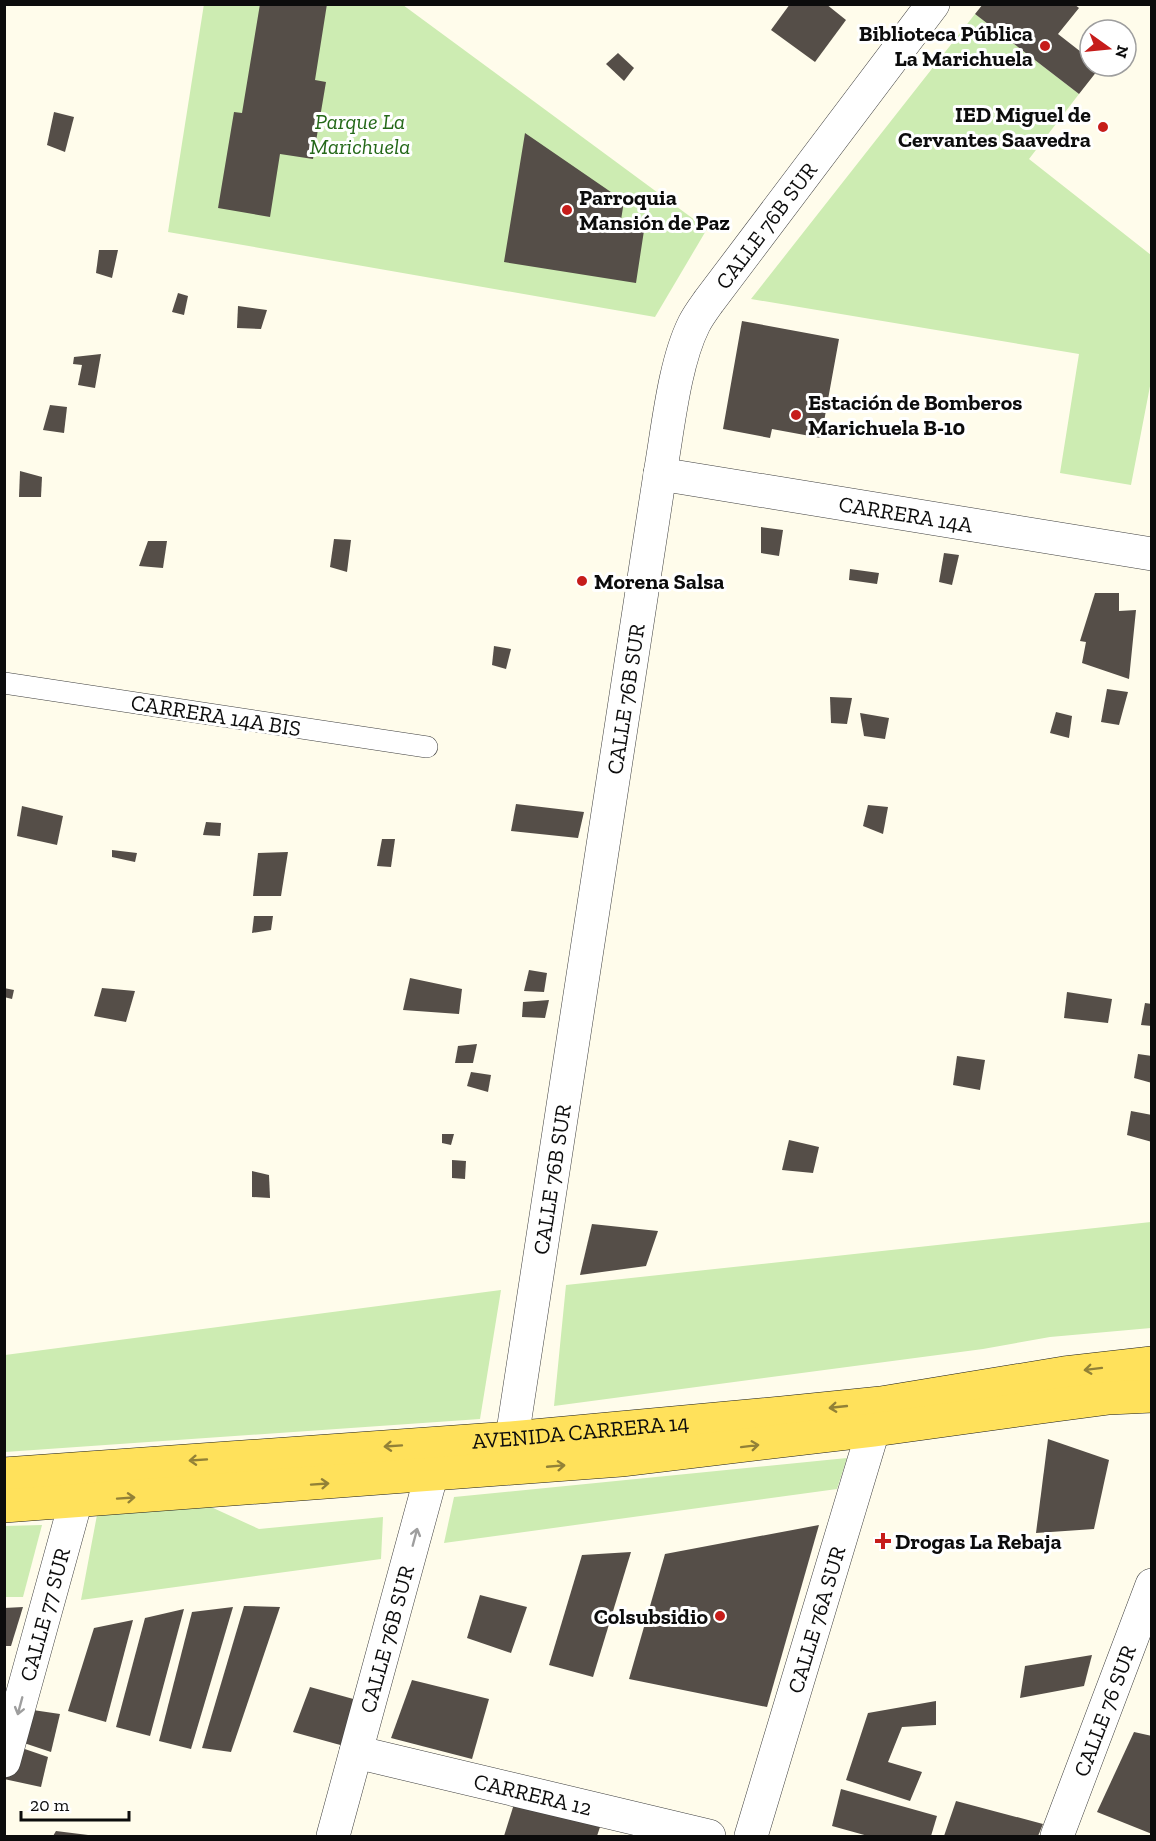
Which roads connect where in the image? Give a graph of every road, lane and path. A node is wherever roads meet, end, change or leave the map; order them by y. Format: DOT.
graph roads {
  1 [pos="933,4"];
  2 [pos="660,474"];
  3 [pos="1152,554"];
  4 [pos="4,683"];
  5 [pos="427,747"];
  6 [pos="1152,1363"];
  7 [pos="1152,1396"];
  8 [pos="877,1417"];
  9 [pos="512,1437"];
  10 [pos="441,1442"];
  11 [pos="85,1468"];
  12 [pos="507,1470"];
  13 [pos="4,1474"];
  14 [pos="432,1475"];
  15 [pos="76,1502"];
  16 [pos="4,1506"];
  17 [pos="1152,1586"];
  18 [pos="356,1752"];
  19 [pos="4,1761"];
  20 [pos="333,1836"];
  21 [pos="709,1836"];
  22 [pos="751,1836"];
  23 [pos="1057,1836"];
  1 -- 2 [label="street, CALLE 76B SUR"];
  2 -- 3 [label="street, CARRERA 14A"];
  2 -- 9 [label="street, CALLE 76B SUR"];
  4 -- 5 [label="lane, CARRERA 14A BIS"];
  6 -- 8 [label="main road, AVENIDA CARRERA 14, one-way"];
  7 -- 8 [label="main road, AVENIDA CARRERA 14"];
  8 -- 9 [label="main road, AVENIDA CARRERA 14, one-way"];
  12 -- 8 [label="main road, AVENIDA CARRERA 14, one-way"];
  8 -- 22 [label="street, CALLE 76A SUR"];
  9 -- 10 [label="main road, AVENIDA CARRERA 14"];
  9 -- 12 [label="street, CALLE 76B SUR"];
  10 -- 11 [label="main road, AVENIDA CARRERA 14, one-way"];
  10 -- 14 [label="street, CALLE 76B SUR"];
  11 -- 13 [label="main road, AVENIDA CARRERA 14"];
  11 -- 15 [label="street, CALLE 77 SUR"];
  12 -- 14 [label="main road, AVENIDA CARRERA 14"];
  15 -- 14 [label="main road, AVENIDA CARRERA 14, one-way"];
  18 -- 14 [label="street, CALLE 76B SUR, one-way"];
  15 -- 16 [label="main road, AVENIDA CARRERA 14"];
  15 -- 19 [label="street, CALLE 77 SUR, one-way"];
  17 -- 23 [label="street, CALLE 76 SUR"];
  18 -- 20 [label="street, CALLE 76B SUR"];
  18 -- 21 [label="street, CARRERA 12"];
}
